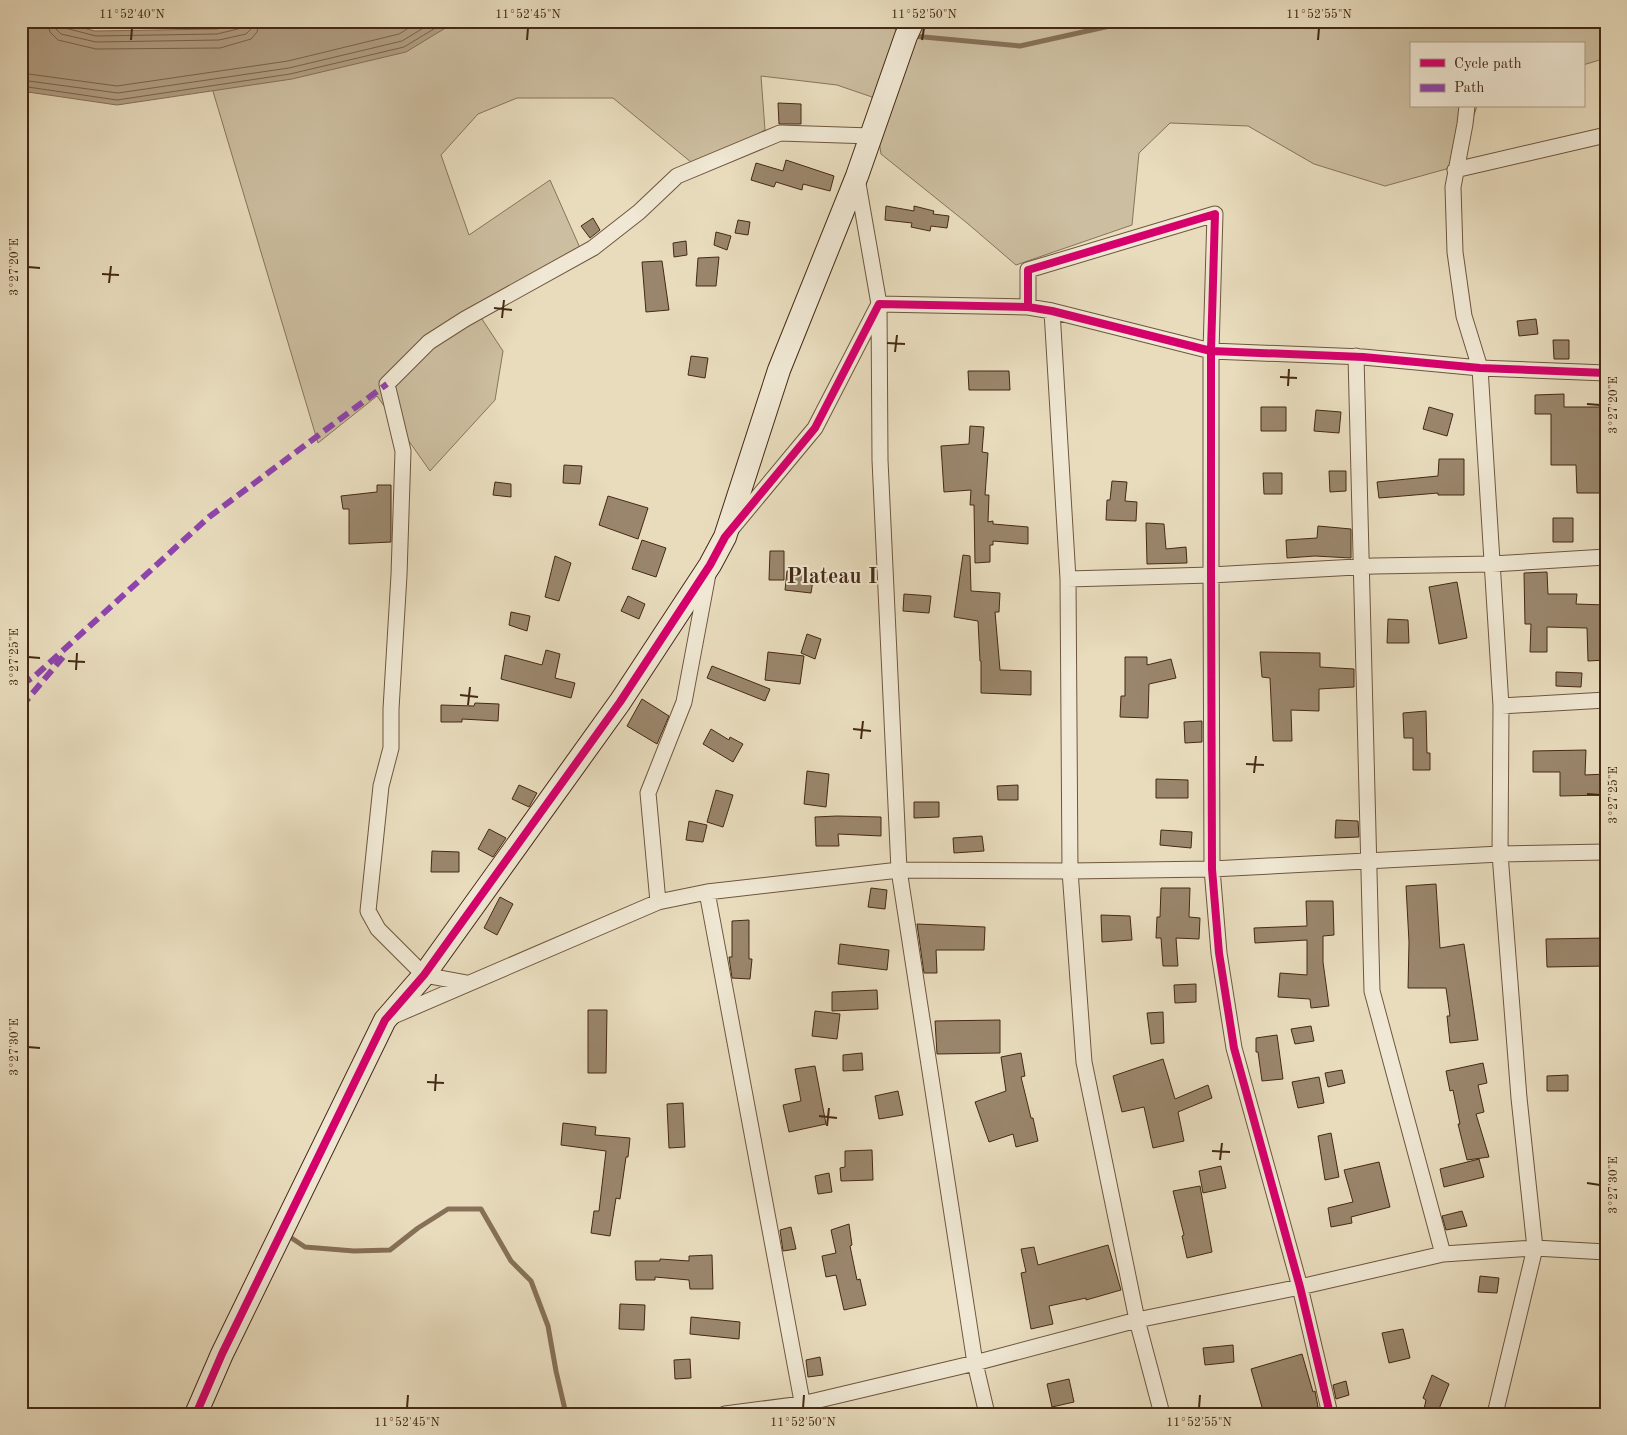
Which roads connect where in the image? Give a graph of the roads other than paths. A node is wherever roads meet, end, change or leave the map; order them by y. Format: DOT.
graph roads {
  1 [pos="913,21"];
  2 [pos="1466,108"];
  3 [pos="1606,135"];
  4 [pos="871,136"];
  5 [pos="1455,170"];
  6 [pos="857,176"];
  7 [pos="880,304"];
  8 [pos="1028,307"];
  9 [pos="1052,311"];
  10 [pos="1211,351"];
  11 [pos="1356,356"];
  12 [pos="1480,368"];
  13 [pos="1606,374"];
  14 [pos="725,537"];
  15 [pos="1606,557"];
  16 [pos="1492,564"];
  17 [pos="710,565"];
  18 [pos="1362,566"];
  19 [pos="1211,575"];
  20 [pos="1068,579"];
  21 [pos="1606,700"];
  22 [pos="1501,706"];
  23 [pos="1606,852"];
  24 [pos="1500,854"];
  25 [pos="1368,861"];
  26 [pos="1212,868"];
  27 [pos="899,870"];
  28 [pos="1070,871"];
  29 [pos="707,892"];
  30 [pos="658,902"];
  31 [pos="424,975"];
  32 [pos="467,983"];
  33 [pos="385,1020"];
  34 [pos="1535,1248"];
  35 [pos="1606,1252"];
  36 [pos="1443,1254"];
  37 [pos="1300,1286"];
  38 [pos="1137,1320"];
  39 [pos="975,1363"];
  40 [pos="803,1409"];
  41 [pos="196,1414"];
  42 [pos="726,1414"];
  43 [pos="987,1414"];
  44 [pos="1162,1414"];
  45 [pos="1330,1414"];
  46 [pos="1495,1414"];
  1 -- 4 [label="street"];
  2 -- 5 [label="street"];
  3 -- 5 [label="street"];
  4 -- 6 [label="street"];
  4 -- 31 [label="street"];
  5 -- 12 [label="street"];
  6 -- 7 [label="street"];
  6 -- 14 [label="street"];
  7 -- 8 [label="street"];
  7 -- 14 [label="street"];
  7 -- 27 [label="street"];
  8 -- 9 [label="street"];
  8 -- 10 [label="street"];
  9 -- 10 [label="street"];
  9 -- 20 [label="street"];
  10 -- 11 [label="street"];
  10 -- 19 [label="street"];
  11 -- 12 [label="street"];
  11 -- 18 [label="street"];
  12 -- 13 [label="street"];
  12 -- 16 [label="street"];
  14 -- 17 [label="street"];
  15 -- 16 [label="street"];
  16 -- 18 [label="street"];
  16 -- 22 [label="street"];
  17 -- 30 [label="street"];
  17 -- 31 [label="street"];
  18 -- 19 [label="street"];
  18 -- 25 [label="street"];
  19 -- 20 [label="street"];
  19 -- 26 [label="street"];
  20 -- 28 [label="street"];
  21 -- 22 [label="street"];
  22 -- 24 [label="street"];
  23 -- 24 [label="street"];
  24 -- 25 [label="street"];
  24 -- 34 [label="street"];
  25 -- 26 [label="street"];
  25 -- 36 [label="street"];
  26 -- 28 [label="street"];
  26 -- 37 [label="street"];
  27 -- 28 [label="street"];
  27 -- 29 [label="street"];
  27 -- 39 [label="street"];
  28 -- 38 [label="street"];
  29 -- 30 [label="street"];
  29 -- 40 [label="street"];
  30 -- 32 [label="street"];
  31 -- 32 [label="street"];
  31 -- 33 [label="street"];
  32 -- 33 [label="street"];
  33 -- 41 [label="street"];
  34 -- 35 [label="street"];
  34 -- 36 [label="street"];
  34 -- 46 [label="street"];
  36 -- 37 [label="street"];
  37 -- 38 [label="street"];
  37 -- 45 [label="street"];
  38 -- 39 [label="street"];
  38 -- 44 [label="street"];
  39 -- 40 [label="street"];
  39 -- 43 [label="street"];
  40 -- 42 [label="street"];
}
